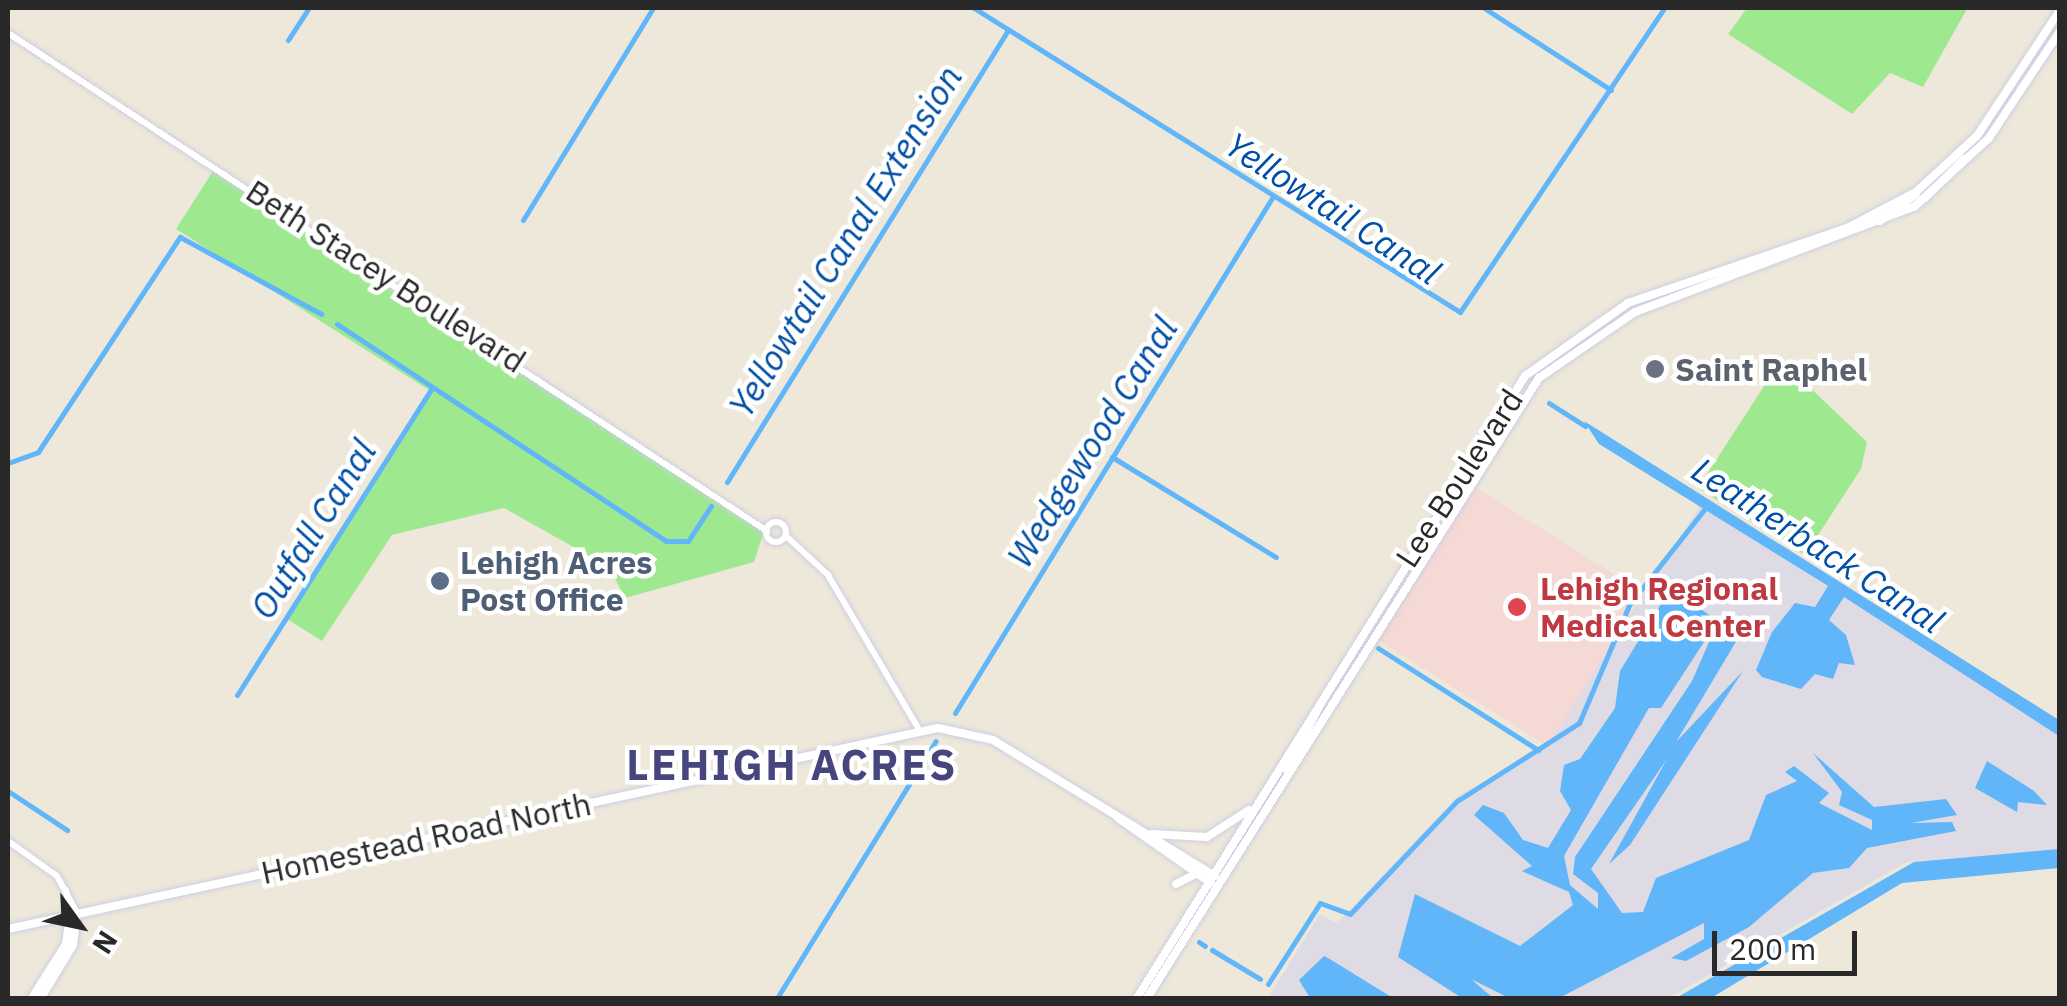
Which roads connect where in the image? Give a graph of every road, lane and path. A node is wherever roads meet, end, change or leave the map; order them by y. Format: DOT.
graph roads {
  1 [pos="2060,10"];
  2 [pos="2060,31"];
  3 [pos="8,35"];
  4 [pos="1981,130"];
  5 [pos="1916,192"];
  6 [pos="1924,200"];
  7 [pos="1840,241"];
  8 [pos="1491,423"];
  9 [pos="1471,478"];
  10 [pos="769,528"];
  11 [pos="782,538"];
  12 [pos="1321,699"];
  13 [pos="920,731"];
  14 [pos="1288,774"];
  15 [pos="1267,787"];
  16 [pos="1118,818"];
  17 [pos="1136,827"];
  18 [pos="8,841"];
  19 [pos="1196,874"];
  20 [pos="1215,881"];
  21 [pos="1176,884"];
  22 [pos="73,914"];
  23 [pos="8,929"];
  24 [pos="32,998"];
  25 [pos="41,998"];
  26 [pos="1142,998"];
  1 -- 4 [label="main road, Lee Boulevard"];
  2 -- 6 [label="main road, Lee Boulevard"];
  3 -- 10 [label="street, Beth Stacey Boulevard"];
  4 -- 5 [label="main road, Lee Boulevard"];
  4 -- 6 [label="main road"];
  5 -- 7 [label="main road"];
  5 -- 8 [label="main road, Lee Boulevard"];
  6 -- 7 [label="main road, Lee Boulevard"];
  7 -- 9 [label="main road, Lee Boulevard"];
  8 -- 9 [label="main road"];
  8 -- 12 [label="main road, Lee Boulevard"];
  9 -- 14 [label="main road, Lee Boulevard"];
  10 -- 11 [label="street"];
  10 -- 11 [label="street"];
  11 -- 13 [label="street"];
  12 -- 14 [label="main road"];
  12 -- 15 [label="main road, Lee Boulevard"];
  13 -- 16 [label="main road, Homestead Road North"];
  13 -- 22 [label="main road, Homestead Road North"];
  14 -- 20 [label="main road, Lee Boulevard"];
  15 -- 17 [label="main road"];
  15 -- 20 [label="main road, Lee Boulevard"];
  16 -- 17 [label="main road, Homestead Road North"];
  16 -- 19 [label="main road, Homestead Road North"];
  17 -- 20 [label="main road, Homestead Road North"];
  18 -- 22 [label="street"];
  19 -- 20 [label="main road, Homestead Road North"];
  19 -- 21 [label="main road"];
  20 -- 26 [label="main road, Lee Boulevard"];
  20 -- 26 [label="main road, Lee Boulevard"];
  22 -- 23 [label="main road, Homestead Road North"];
  22 -- 24 [label="main road"];
  22 -- 25 [label="main road"];
}
